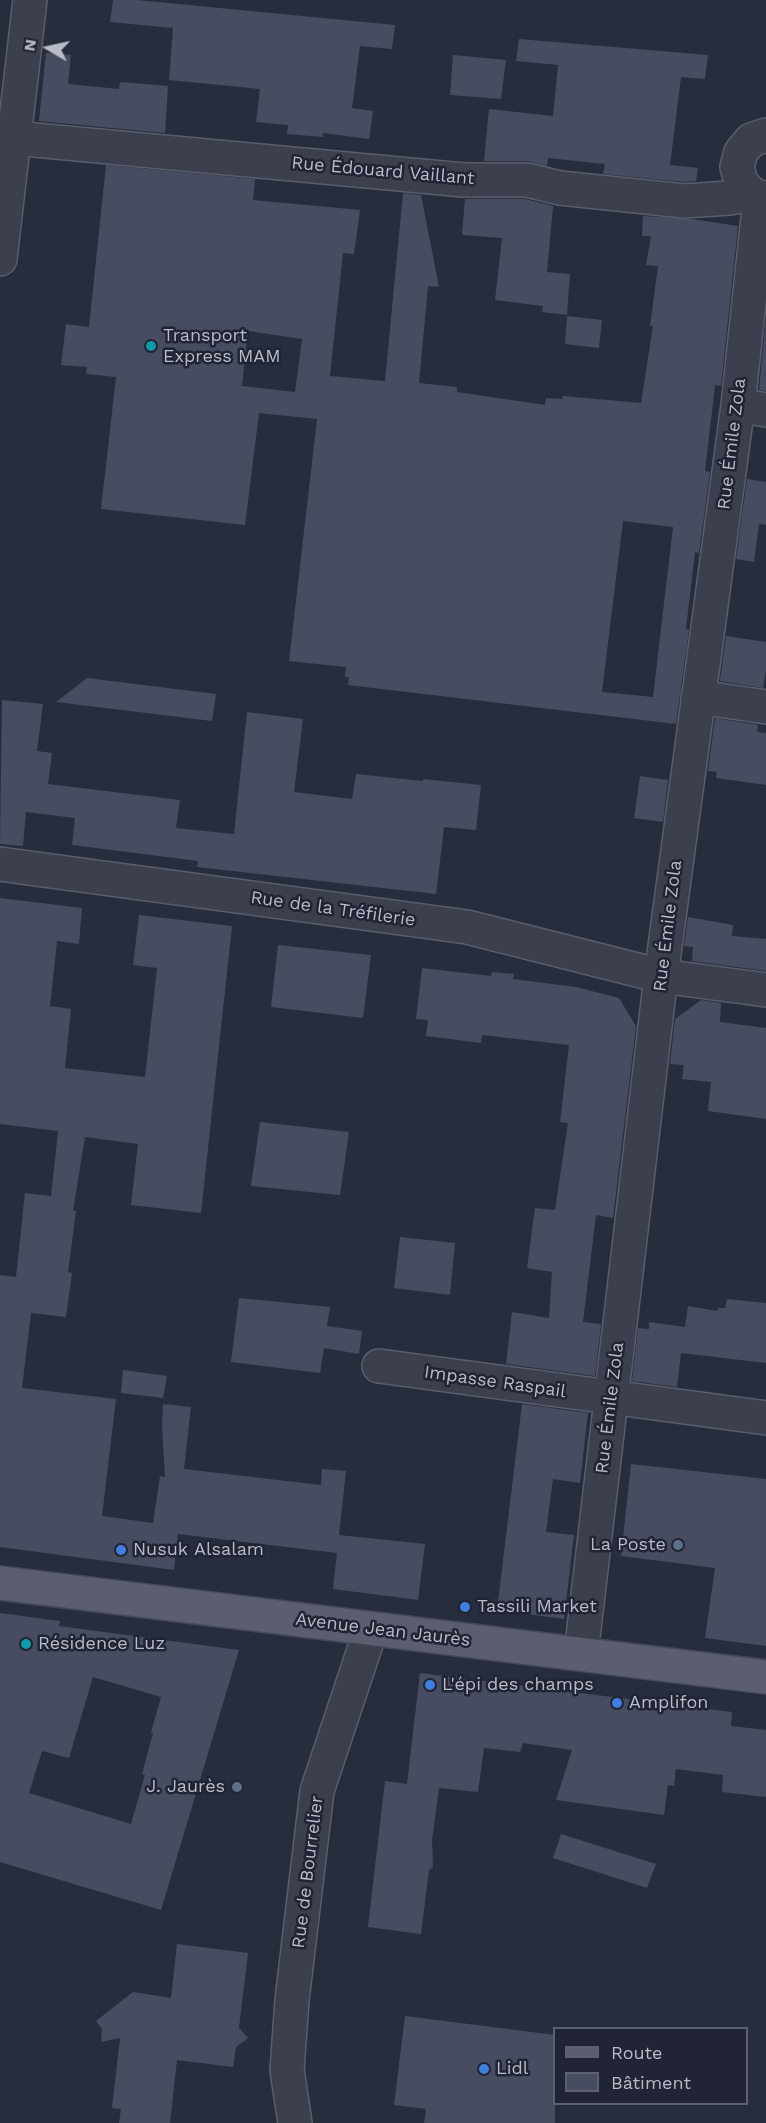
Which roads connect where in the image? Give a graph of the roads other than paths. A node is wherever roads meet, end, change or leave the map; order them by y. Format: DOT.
graph roads {
  1 [pos="30,0"];
  2 [pos="766,135"];
  3 [pos="13,138"];
  4 [pos="759,197"];
  5 [pos="0,259"];
  6 [pos="752,408"];
  7 [pos="698,697"];
  8 [pos="766,707"];
  9 [pos="0,864"];
  10 [pos="661,976"];
  11 [pos="766,990"];
  12 [pos="379,1366"];
  13 [pos="612,1397"];
  14 [pos="766,1418"];
  15 [pos="0,1583"];
  16 [pos="371,1629"];
  17 [pos="582,1653"];
  18 [pos="766,1677"];
  19 [pos="295,2123"];
  1 -- 3 [label="street"];
  2 -- 4 [label="street"];
  3 -- 4 [label="street, Rue Édouard Vaillant"];
  3 -- 5 [label="street"];
  4 -- 6 [label="street, Rue Émile Zola"];
  6 -- 7 [label="street, Rue Émile Zola"];
  7 -- 8 [label="street"];
  7 -- 10 [label="street, Rue Émile Zola"];
  9 -- 10 [label="street, Rue de la Tréfilerie"];
  10 -- 11 [label="street, Rue de la Tréfilerie"];
  10 -- 13 [label="street, Rue Émile Zola"];
  12 -- 13 [label="street, Impasse Raspail"];
  13 -- 14 [label="street, Impasse Raspail"];
  13 -- 17 [label="street, Rue Émile Zola"];
  15 -- 16 [label="main road, Avenue Jean Jaurès"];
  16 -- 17 [label="main road, Avenue Jean Jaurès"];
  16 -- 19 [label="street, Rue de Bourrelier"];
  17 -- 18 [label="main road, Avenue Jean Jaurès"];
}
